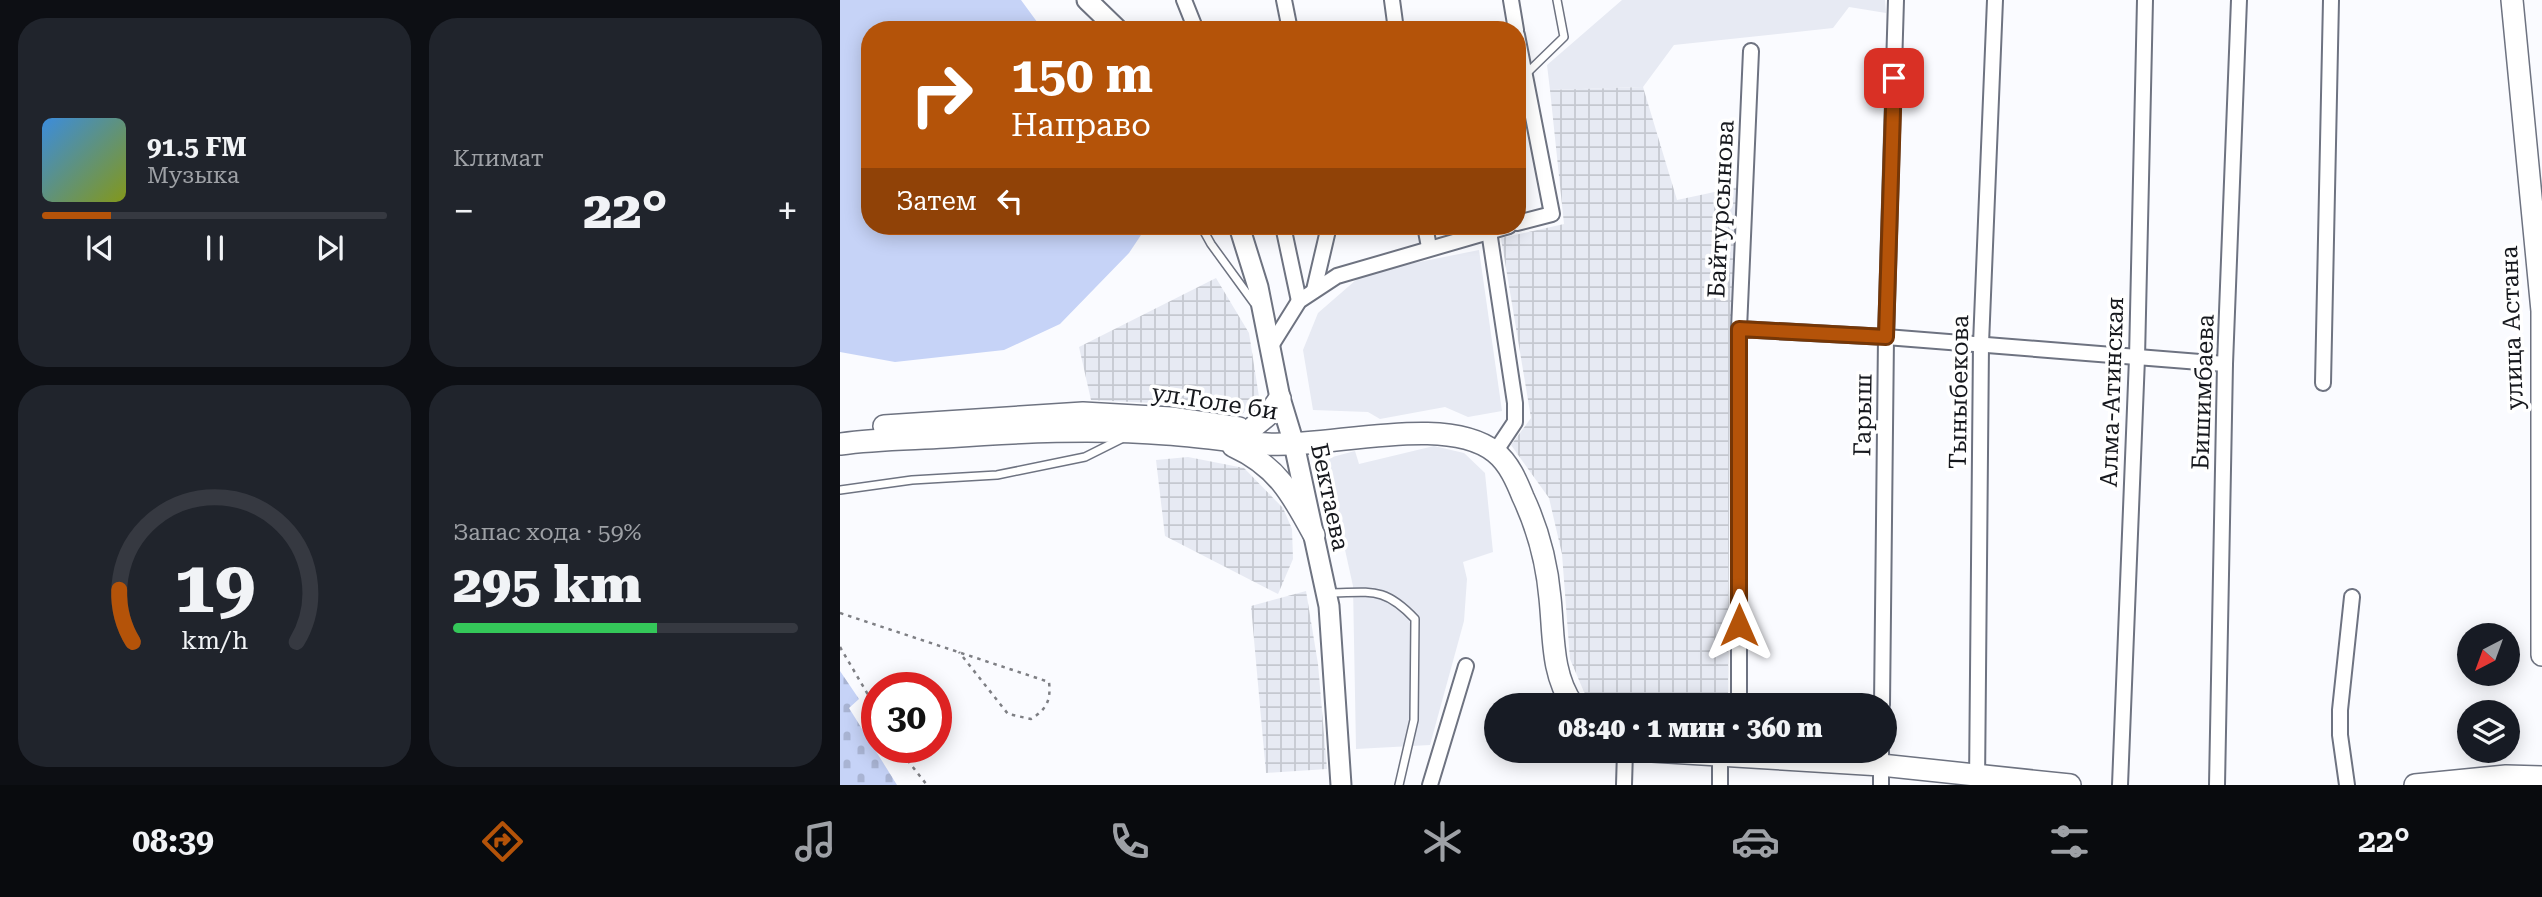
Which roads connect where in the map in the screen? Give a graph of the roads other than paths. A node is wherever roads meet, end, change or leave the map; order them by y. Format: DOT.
graph roads {
  1 [pos="1087,0"];
  2 [pos="1184,0"];
  3 [pos="1284,0"];
  4 [pos="1392,0"];
  5 [pos="1511,0"];
  6 [pos="1557,0"];
  7 [pos="1896,0"];
  8 [pos="1995,0"];
  9 [pos="2145,0"];
  10 [pos="2239,0"];
  11 [pos="2331,0"];
  12 [pos="2512,0"];
  13 [pos="1109,21"];
  14 [pos="1192,21"];
  15 [pos="1288,21"];
  16 [pos="1395,21"];
  17 [pos="1515,21"];
  18 [pos="1751,51"];
  19 [pos="1526,73"];
  20 [pos="1526,79"];
  21 [pos="1526,221"];
  22 [pos="1206,235"];
  23 [pos="1242,235"];
  24 [pos="1285,235"];
  25 [pos="1327,235"];
  26 [pos="1427,235"];
  27 [pos="1474,235"];
  28 [pos="1490,235"];
  29 [pos="1429,247"];
  30 [pos="1314,290"];
  31 [pos="1299,301"];
  32 [pos="1264,315"];
  33 [pos="1739,329"];
  34 [pos="1886,337"];
  35 [pos="1981,344"];
  36 [pos="1269,349"];
  37 [pos="2137,358"];
  38 [pos="2225,364"];
  39 [pos="2323,383"];
  40 [pos="1280,398"];
  41 [pos="1251,429"];
  42 [pos="840,430"];
  43 [pos="1134,432"];
  44 [pos="1219,439"];
  45 [pos="840,444"];
  46 [pos="1294,444"];
  47 [pos="1496,452"];
  48 [pos="840,490"];
  49 [pos="1314,535"];
  50 [pos="1326,593"];
  51 [pos="2352,597"];
  52 [pos="2542,655"];
  53 [pos="1466,666"];
  54 [pos="1564,693"];
  55 [pos="1739,693"];
  56 [pos="1882,693"];
  57 [pos="1625,763"];
  58 [pos="1729,763"];
  59 [pos="1835,763"];
  60 [pos="1881,767"];
  61 [pos="2542,777"];
  62 [pos="1977,779"];
  63 [pos="1341,785"];
  64 [pos="1399,785"];
  65 [pos="1430,785"];
  66 [pos="1624,785"];
  67 [pos="1720,785"];
  68 [pos="2070,785"];
  69 [pos="2120,785"];
  70 [pos="2217,785"];
  71 [pos="2347,785"];
  72 [pos="2415,785"];
  1 -- 13 [label="street"];
  2 -- 14 [label="street"];
  3 -- 15 [label="street"];
  4 -- 16 [label="street"];
  5 -- 17 [label="street"];
  6 -- 19 [label="lane"];
  7 -- 34 [label="street, Гарыш"];
  8 -- 35 [label="street, Тыныбекова"];
  9 -- 37 [label="street, Алма-Атинская"];
  10 -- 38 [label="street, Бишимбаева"];
  11 -- 39 [label="street"];
  12 -- 52 [label="main road, улица Астана"];
  18 -- 33 [label="street, Байтурсынова"];
  20 -- 21 [label="street"];
  22 -- 32 [label="lane"];
  23 -- 32 [label="street, Бектаева"];
  24 -- 31 [label="street"];
  25 -- 30 [label="street"];
  26 -- 29 [label="street"];
  27 -- 29 [label="street"];
  28 -- 47 [label="street"];
  29 -- 30 [label="street"];
  30 -- 31 [label="street"];
  31 -- 36 [label="street"];
  32 -- 36 [label="street, Бектаева"];
  33 -- 34 [label="street"];
  33 -- 55 [label="street, Байтурсынова"];
  34 -- 35 [label="street"];
  34 -- 56 [label="street, Гарыш"];
  35 -- 37 [label="street"];
  35 -- 62 [label="street, Тыныбекова"];
  36 -- 40 [label="street, Бектаева"];
  37 -- 38 [label="street"];
  37 -- 69 [label="street, Алма-Атинская"];
  38 -- 70 [label="street, Бишимбаева"];
  40 -- 41 [label="main road"];
  40 -- 46 [label="street, Бектаева"];
  41 -- 42 [label="main road, ул.Толе би"];
  41 -- 46 [label="main road, ул.Толе би"];
  43 -- 44 [label="main road, ул.Толе би"];
  43 -- 45 [label="main road, ул.Толе би"];
  43 -- 48 [label="lane"];
  44 -- 46 [label="main road, ул.Толе би"];
  44 -- 49 [label="main road"];
  46 -- 47 [label="main road"];
  46 -- 49 [label="street, Бектаева"];
  47 -- 54 [label="main road"];
  49 -- 50 [label="street, Бектаева"];
  50 -- 63 [label="street, Бектаева"];
  50 -- 64 [label="lane"];
  51 -- 71 [label="street"];
  53 -- 65 [label="street"];
  57 -- 66 [label="street"];
  58 -- 67 [label="street"];
  59 -- 60 [label="main road"];
  60 -- 62 [label="main road"];
  61 -- 72 [label="main road"];
  62 -- 68 [label="main road"];
}
